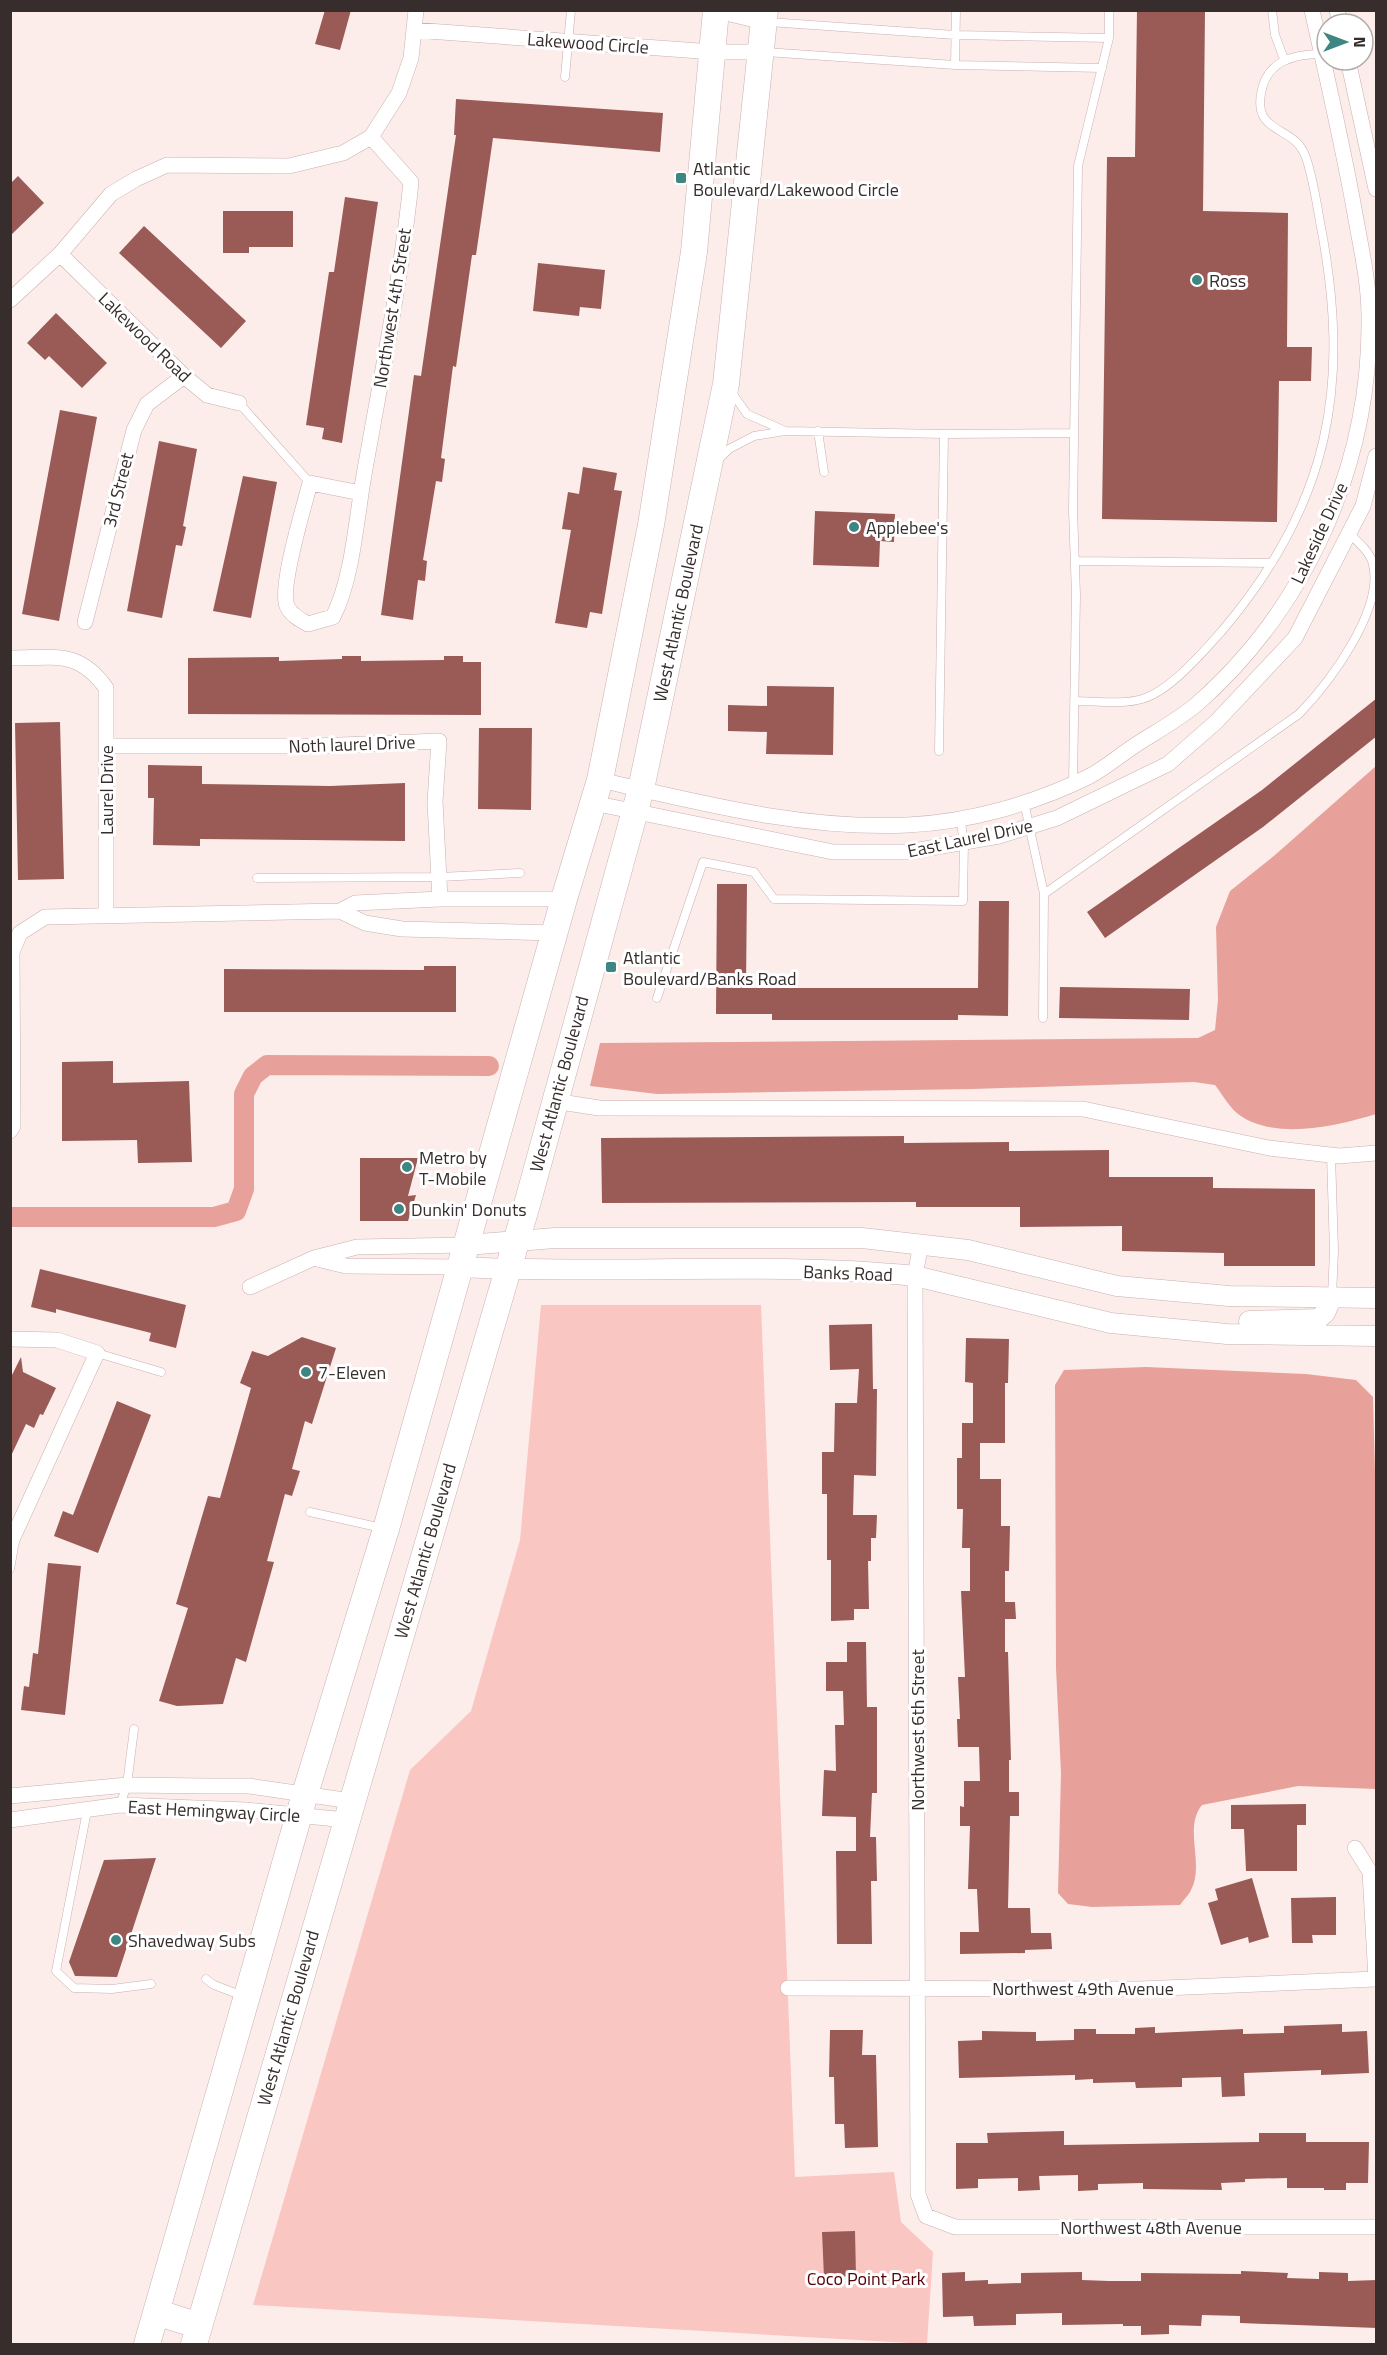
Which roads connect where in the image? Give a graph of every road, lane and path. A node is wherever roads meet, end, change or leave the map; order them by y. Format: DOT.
graph roads {
  1 [pos="416,10"];
  2 [pos="571,10"];
  3 [pos="956,10"];
  4 [pos="1109,10"];
  5 [pos="1272,10"];
  6 [pos="715,11"];
  7 [pos="764,16"];
  8 [pos="414,30"];
  9 [pos="955,35"];
  10 [pos="1109,38"];
  11 [pos="570,42"];
  12 [pos="713,52"];
  13 [pos="761,52"];
  14 [pos="1315,54"];
  15 [pos="1284,59"];
  16 [pos="955,65"];
  17 [pos="1102,68"];
  18 [pos="1327,72"];
  19 [pos="1351,72"];
  20 [pos="565,77"];
  21 [pos="371,137"];
  22 [pos="1377,189"];
  23 [pos="60,254"];
  24 [pos="10,300"];
  25 [pos="184,376"];
  26 [pos="726,384"];
  27 [pos="239,403"];
  28 [pos="785,431"];
  29 [pos="818,431"];
  30 [pos="1074,433"];
  31 [pos="944,434"];
  32 [pos="1377,456"];
  33 [pos="708,471"];
  34 [pos="824,472"];
  35 [pos="310,483"];
  36 [pos="361,494"];
  37 [pos="1349,533"];
  38 [pos="1075,561"];
  39 [pos="1272,563"];
  40 [pos="85,622"];
  41 [pos="10,658"];
  42 [pos="1074,700"];
  43 [pos="1196,705"];
  44 [pos="1216,722"];
  45 [pos="106,746"];
  46 [pos="939,751"];
  47 [pos="1072,783"];
  48 [pos="597,791"];
  49 [pos="638,801"];
  50 [pos="1024,802"];
  51 [pos="960,817"];
  52 [pos="1031,826"];
  53 [pos="964,842"];
  54 [pos="520,873"];
  55 [pos="440,877"];
  56 [pos="257,878"];
  57 [pos="1044,894"];
  58 [pos="440,899"];
  59 [pos="564,900"];
  60 [pos="340,911"];
  61 [pos="106,915"];
  62 [pos="554,933"];
  63 [pos="657,998"];
  64 [pos="1043,1018"];
  65 [pos="554,1101"];
  66 [pos="10,1131"];
  67 [pos="1377,1153"];
  68 [pos="1331,1155"];
  69 [pos="516,1241"];
  70 [pos="921,1243"];
  71 [pos="463,1256"];
  72 [pos="314,1258"];
  73 [pos="508,1270"];
  74 [pos="915,1276"];
  75 [pos="250,1287"];
  76 [pos="1332,1297"];
  77 [pos="1377,1298"];
  78 [pos="1136,1326"];
  79 [pos="1377,1336"];
  80 [pos="10,1339"];
  81 [pos="97,1353"];
  82 [pos="161,1372"];
  83 [pos="310,1512"];
  84 [pos="386,1529"];
  85 [pos="13,1538"];
  86 [pos="10,1569"];
  87 [pos="134,1729"];
  88 [pos="127,1785"];
  89 [pos="10,1796"];
  90 [pos="302,1804"];
  91 [pos="120,1805"];
  92 [pos="348,1810"];
  93 [pos="87,1811"];
  94 [pos="10,1820"];
  95 [pos="1355,1848"];
  96 [pos="206,1979"];
  97 [pos="1376,1979"];
  98 [pos="151,1984"];
  99 [pos="788,1988"];
  100 [pos="917,1988"];
  101 [pos="247,1997"];
  102 [pos="926,2216"];
  103 [pos="1377,2227"];
  104 [pos="156,2312"];
  105 [pos="197,2335"];
  106 [pos="147,2344"];
  1 -- 8 [label="street"];
  2 -- 11 [label="lane"];
  3 -- 9 [label="lane"];
  4 -- 10 [label="lane"];
  5 -- 15 [label="lane"];
  6 -- 7 [label="street"];
  6 -- 12 [label="main road"];
  7 -- 9 [label="lane"];
  7 -- 13 [label="main road, West Atlantic Boulevard"];
  8 -- 11 [label="street, Lakewood Circle"];
  8 -- 21 [label="street"];
  9 -- 10 [label="lane"];
  9 -- 16 [label="lane"];
  10 -- 17 [label="lane"];
  11 -- 12 [label="street, Lakewood Circle"];
  11 -- 20 [label="lane"];
  12 -- 13 [label="street, Lakewood Circle"];
  12 -- 48 [label="main road"];
  13 -- 16 [label="lane"];
  13 -- 26 [label="main road, West Atlantic Boulevard"];
  14 -- 15 [label="lane"];
  15 -- 39 [label="lane"];
  16 -- 17 [label="lane"];
  17 -- 30 [label="lane"];
  18 -- 43 [label="street, Lakeside Drive"];
  19 -- 22 [label="street"];
  21 -- 23 [label="street"];
  21 -- 36 [label="street, Northwest 4th Street"];
  23 -- 24 [label="street"];
  23 -- 25 [label="street, Lakewood Road"];
  25 -- 27 [label="street, Lakewood Road"];
  25 -- 40 [label="street, 3rd Street"];
  26 -- 28 [label="lane"];
  26 -- 33 [label="main road, West Atlantic Boulevard"];
  27 -- 35 [label="lane"];
  28 -- 29 [label="lane"];
  28 -- 33 [label="lane"];
  29 -- 31 [label="lane"];
  29 -- 34 [label="lane"];
  30 -- 31 [label="lane"];
  30 -- 38 [label="lane"];
  31 -- 46 [label="lane"];
  32 -- 37 [label="street, Lakeside Drive"];
  33 -- 49 [label="main road, West Atlantic Boulevard"];
  35 -- 36 [label="street"];
  35 -- 36 [label="street, Northwest 4th Street"];
  37 -- 44 [label="street, Lakeside Drive"];
  37 -- 57 [label="lane"];
  38 -- 39 [label="lane"];
  38 -- 42 [label="lane"];
  39 -- 42 [label="lane"];
  41 -- 45 [label="street, Laurel Drive"];
  42 -- 47 [label="lane"];
  43 -- 47 [label="street, East Laurel Drive"];
  44 -- 52 [label="street, East Laurel Drive"];
  45 -- 55 [label="street, Noth laurel Drive"];
  45 -- 61 [label="street, Laurel Drive"];
  47 -- 50 [label="street, East Laurel Drive"];
  48 -- 49 [label="street, East Laurel Drive"];
  48 -- 49 [label="street, East Laurel Drive"];
  48 -- 59 [label="main road"];
  49 -- 51 [label="street, East Laurel Drive"];
  49 -- 53 [label="street, East Laurel Drive"];
  49 -- 65 [label="main road, West Atlantic Boulevard"];
  50 -- 51 [label="street, East Laurel Drive"];
  50 -- 52 [label="lane"];
  51 -- 53 [label="lane"];
  52 -- 53 [label="street, East Laurel Drive"];
  52 -- 57 [label="lane"];
  53 -- 63 [label="lane"];
  54 -- 55 [label="lane"];
  55 -- 56 [label="lane"];
  55 -- 58 [label="street, Noth laurel Drive"];
  57 -- 64 [label="lane"];
  58 -- 59 [label="street"];
  58 -- 60 [label="street"];
  59 -- 62 [label="main road"];
  60 -- 61 [label="street"];
  60 -- 62 [label="street"];
  61 -- 66 [label="street"];
  62 -- 71 [label="main road"];
  65 -- 68 [label="street"];
  65 -- 69 [label="main road, West Atlantic Boulevard"];
  67 -- 68 [label="street"];
  68 -- 76 [label="lane"];
  69 -- 70 [label="street, Banks Road"];
  69 -- 71 [label="street, Banks Road"];
  69 -- 73 [label="main road, West Atlantic Boulevard"];
  70 -- 74 [label="street, Northwest 6th Street"];
  70 -- 76 [label="street, Banks Road"];
  71 -- 72 [label="street, Banks Road"];
  71 -- 72 [label="street, Banks Road"];
  71 -- 73 [label="street, Banks Road"];
  71 -- 84 [label="main road"];
  72 -- 75 [label="street, Banks Road"];
  73 -- 74 [label="street, Banks Road"];
  73 -- 92 [label="main road, West Atlantic Boulevard"];
  74 -- 78 [label="street, Banks Road"];
  74 -- 100 [label="street, Northwest 6th Street"];
  76 -- 77 [label="street, Banks Road"];
  76 -- 78 [label="street"];
  78 -- 79 [label="street, Banks Road"];
  80 -- 81 [label="street"];
  81 -- 82 [label="lane"];
  81 -- 85 [label="street"];
  83 -- 84 [label="lane"];
  84 -- 90 [label="main road"];
  85 -- 86 [label="lane"];
  87 -- 88 [label="lane"];
  88 -- 89 [label="street, East Hemingway Circle"];
  88 -- 90 [label="street, East Hemingway Circle"];
  88 -- 91 [label="lane"];
  90 -- 91 [label="street, East Hemingway Circle"];
  90 -- 92 [label="street, East Hemingway Circle"];
  90 -- 92 [label="street, East Hemingway Circle"];
  90 -- 101 [label="main road"];
  91 -- 93 [label="street, East Hemingway Circle"];
  92 -- 105 [label="main road, West Atlantic Boulevard"];
  93 -- 94 [label="street, East Hemingway Circle"];
  93 -- 98 [label="lane"];
  95 -- 97 [label="street"];
  96 -- 101 [label="lane"];
  97 -- 100 [label="street, Northwest 49th Avenue"];
  99 -- 100 [label="street, Northwest 49th Avenue"];
  100 -- 102 [label="street, Northwest 6th Street"];
  101 -- 104 [label="main road"];
  102 -- 103 [label="street, Northwest 48th Avenue"];
  104 -- 105 [label="main road"];
  104 -- 106 [label="main road"];
}
